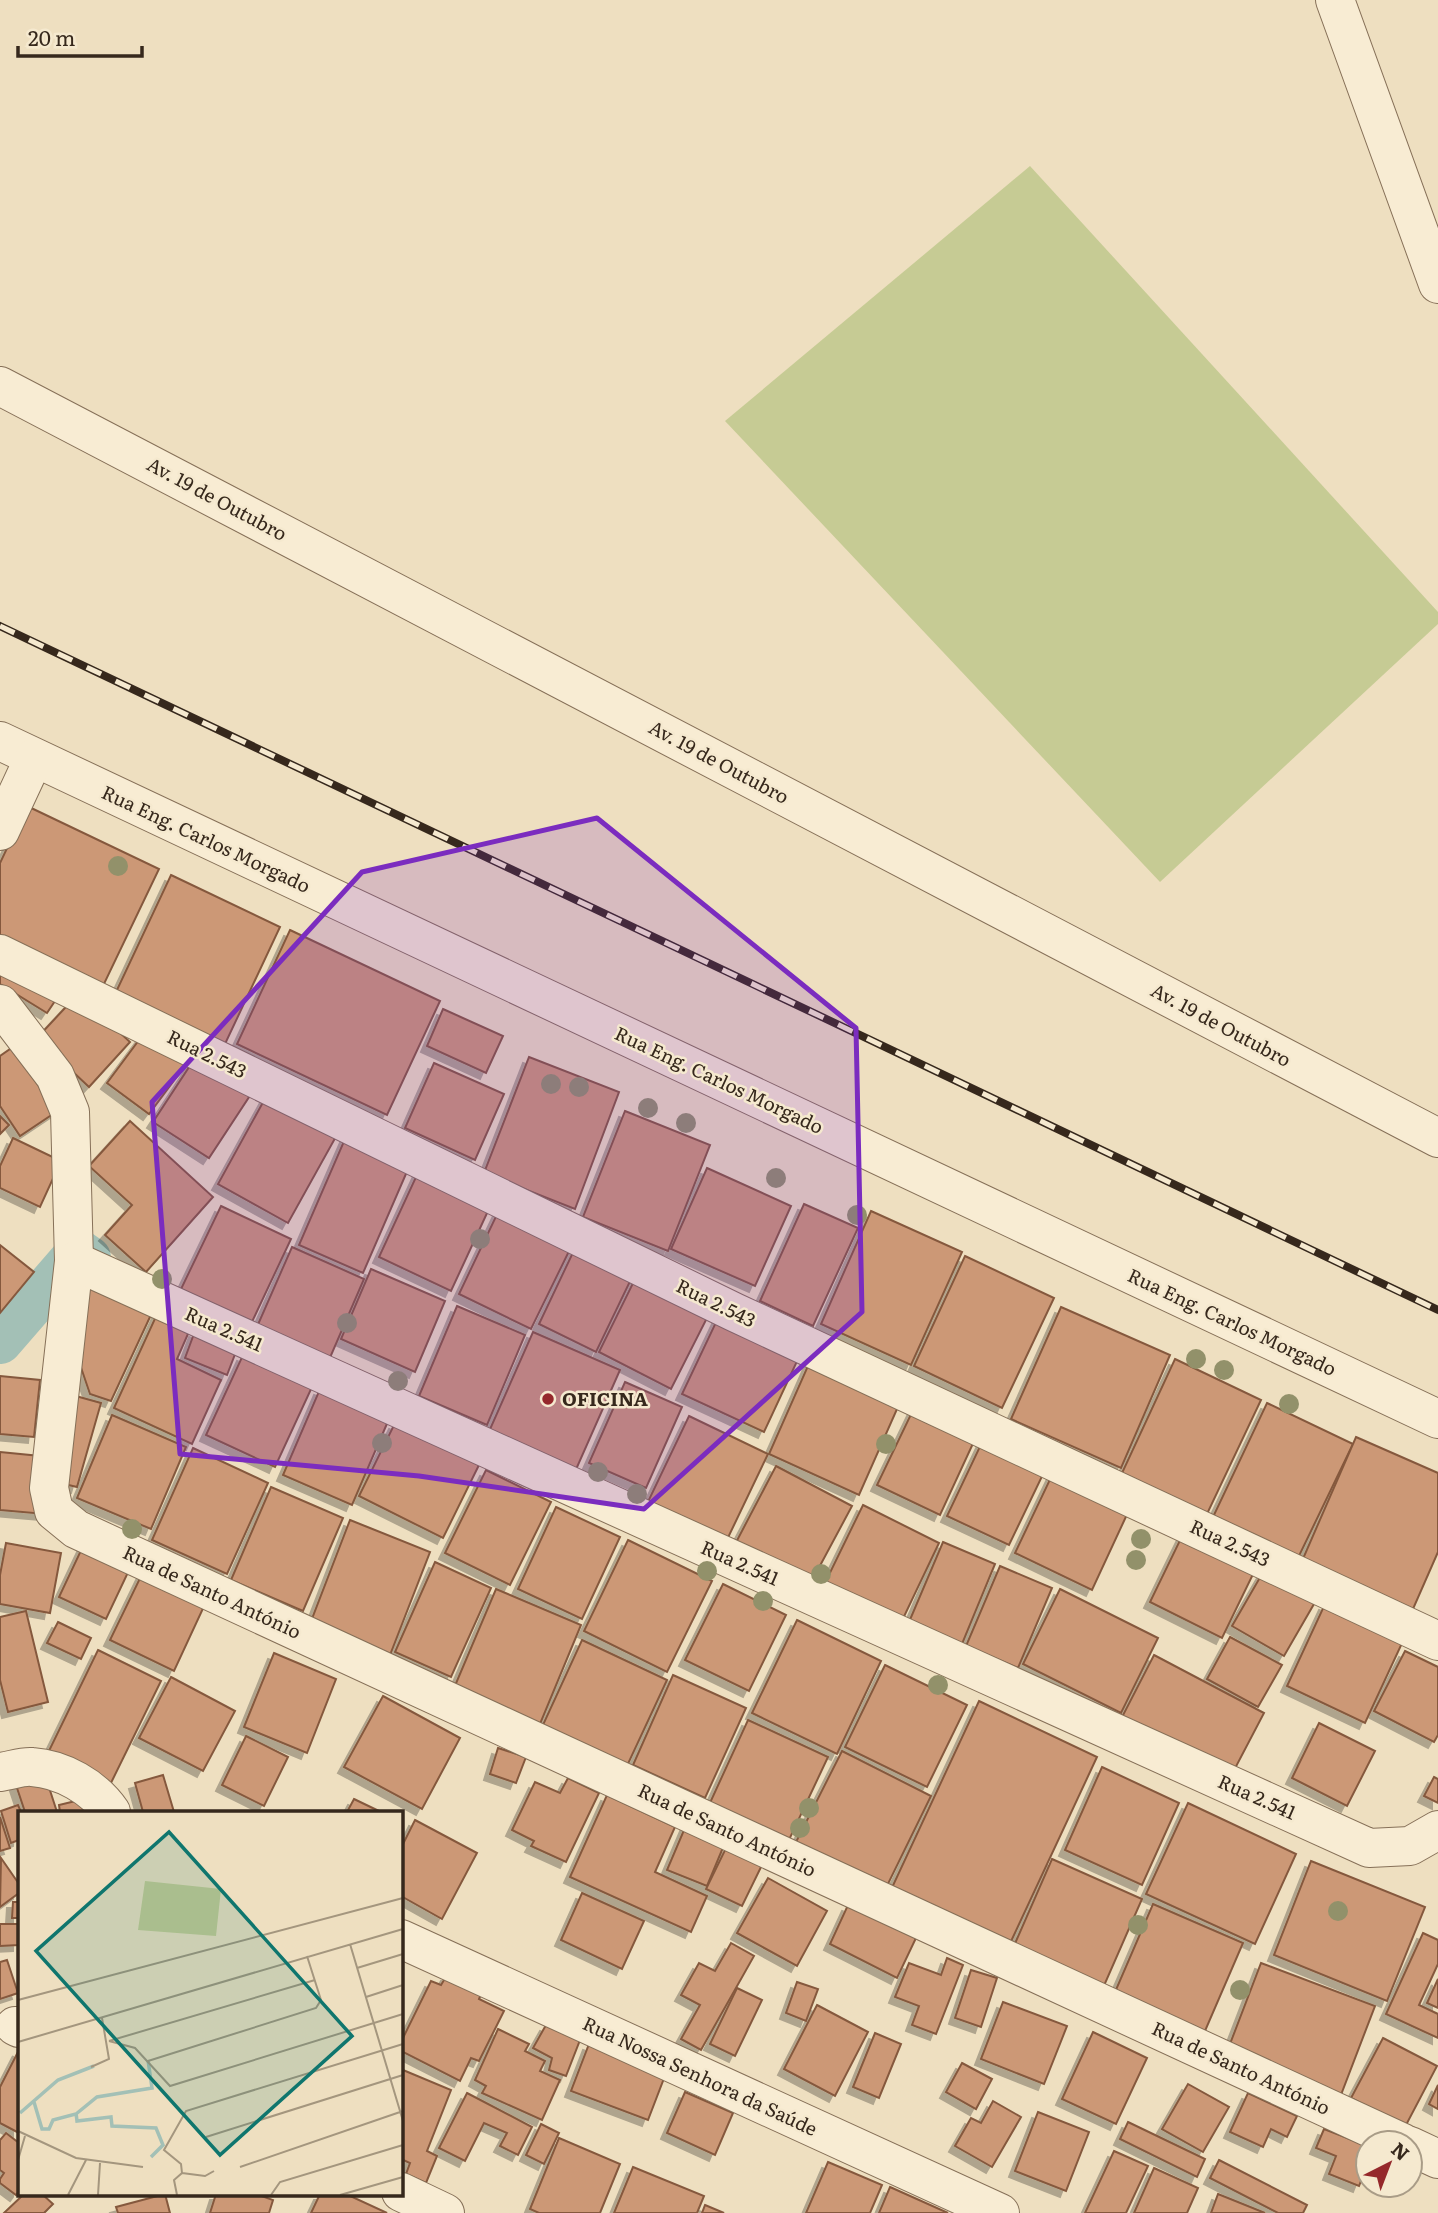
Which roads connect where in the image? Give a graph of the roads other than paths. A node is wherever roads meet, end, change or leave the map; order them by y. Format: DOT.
graph roads {
  1 [pos="1335,0"];
  2 [pos="1438,284"];
  3 [pos="0,386"];
  4 [pos="0,741"];
  5 [pos="34,758"];
  6 [pos="0,831"];
  7 [pos="0,954"];
  8 [pos="0,1004"];
  9 [pos="1438,1138"];
  10 [pos="74,1261"];
  11 [pos="1438,1419"];
  12 [pos="1438,1641"];
  13 [pos="0,1772"];
  14 [pos="110,1811"];
  15 [pos="1424,1838"];
  16 [pos="402,1939"];
  17 [pos="1373,2129"];
  18 [pos="402,2192"];
  19 [pos="445,2213"];
  20 [pos="1000,2213"];
  1 -- 2 [label="street"];
  3 -- 9 [label="street, Av. 19 de Outubro"];
  4 -- 5 [label="street, Rua Eng. Carlos Morgado"];
  5 -- 6 [label="street"];
  5 -- 11 [label="street, Rua Eng. Carlos Morgado"];
  7 -- 12 [label="street, Rua 2.543"];
  8 -- 10 [label="street"];
  10 -- 15 [label="street, Rua 2.541"];
  10 -- 17 [label="street, Rua de Santo António"];
  13 -- 14 [label="street"];
  16 -- 20 [label="street, Rua Nossa Senhora da Saúde"];
  18 -- 19 [label="street"];
}
